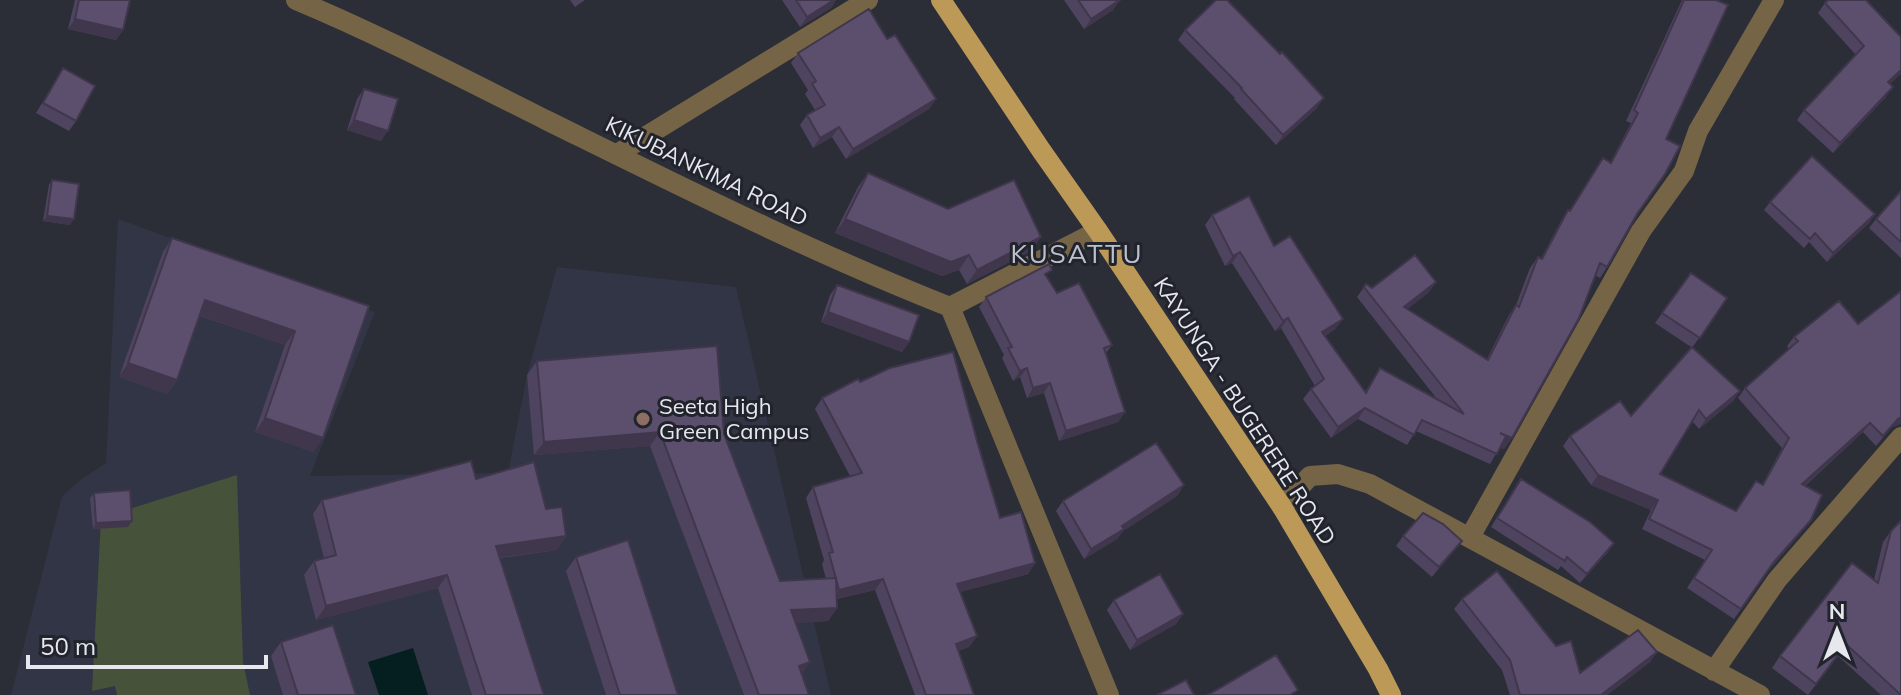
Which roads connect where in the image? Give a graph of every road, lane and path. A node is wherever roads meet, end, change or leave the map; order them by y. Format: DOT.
graph roads {
  1 [pos="296,0"];
  2 [pos="868,0"];
  3 [pos="941,0"];
  4 [pos="1774,0"];
  5 [pos="617,154"];
  6 [pos="1098,231"];
  7 [pos="950,307"];
  8 [pos="1901,437"];
  9 [pos="1282,507"];
  10 [pos="1470,537"];
  11 [pos="1714,671"];
  12 [pos="1109,695"];
  13 [pos="1391,695"];
  14 [pos="1760,695"];
  1 -- 5 [label="street, KIKUBANKIMA ROAD"];
  2 -- 5 [label="street"];
  3 -- 6 [label="main road, KAYUNGA - BUGERERE ROAD"];
  4 -- 10 [label="street"];
  5 -- 7 [label="street, KIKUBANKIMA ROAD"];
  6 -- 7 [label="street"];
  6 -- 9 [label="main road, KAYUNGA - BUGERERE ROAD"];
  7 -- 12 [label="street"];
  8 -- 11 [label="street"];
  9 -- 10 [label="street"];
  9 -- 13 [label="main road, KAYUNGA - BUGERERE ROAD"];
  10 -- 11 [label="street"];
  11 -- 14 [label="street"];
}
